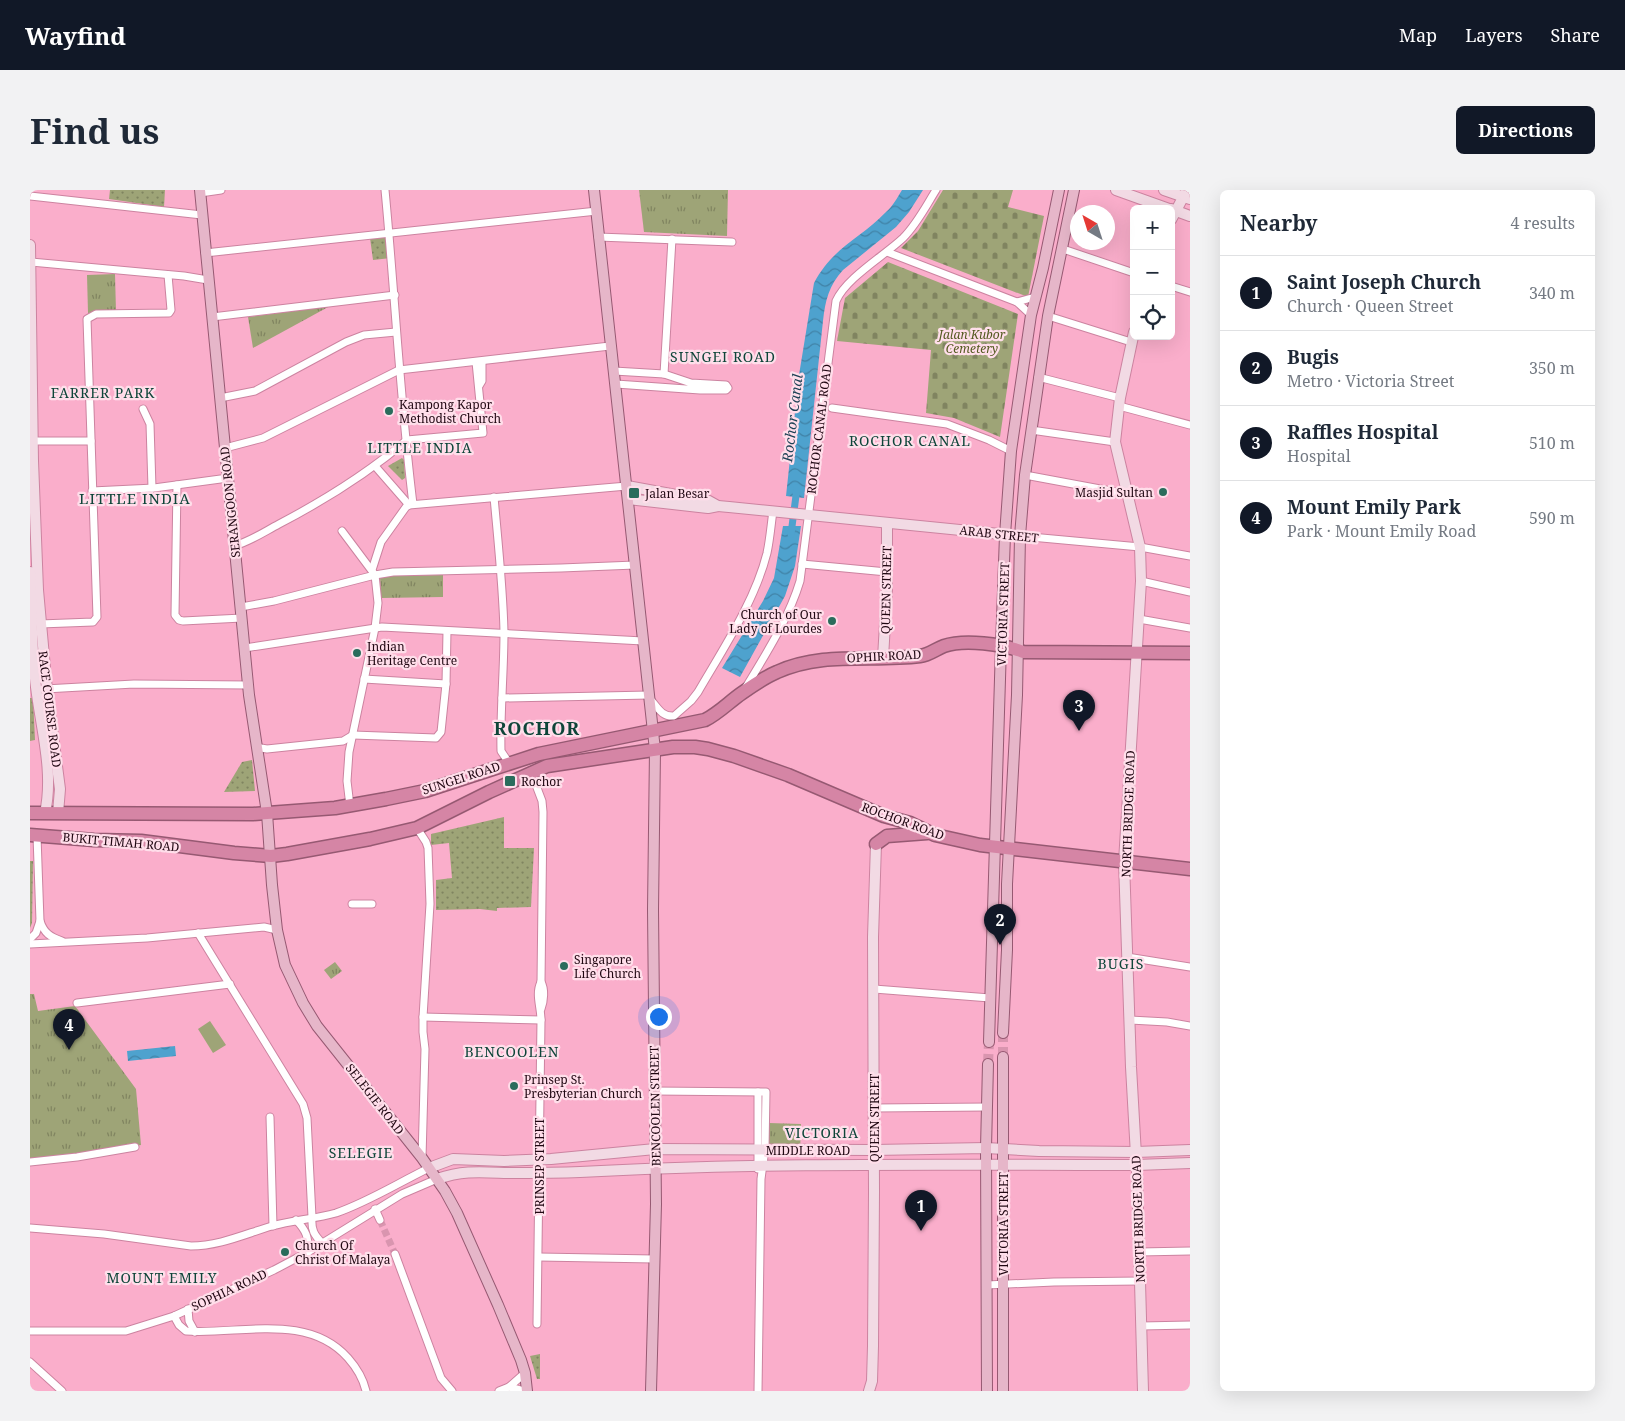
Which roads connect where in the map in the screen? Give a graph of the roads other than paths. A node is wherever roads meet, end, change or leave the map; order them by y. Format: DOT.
graph roads {
  1 [pos="221,190"];
  2 [pos="385,190"];
  3 [pos="594,190"];
  4 [pos="936,190"];
  5 [pos="1059,190"];
  6 [pos="1074,190"];
  7 [pos="1116,190"];
  8 [pos="1164,190"];
  9 [pos="200,191"];
  10 [pos="1187,195"];
  11 [pos="30,196"];
  12 [pos="1154,205"];
  13 [pos="1175,209"];
  14 [pos="596,211"];
  15 [pos="1175,213"];
  16 [pos="202,215"];
  17 [pos="1190,216"];
  18 [pos="389,233"];
  19 [pos="598,237"];
  20 [pos="672,239"];
  21 [pos="732,242"];
  22 [pos="30,245"];
  23 [pos="1063,249"];
  24 [pos="887,252"];
  25 [pos="205,254"];
  26 [pos="31,262"];
  27 [pos="1130,272"];
  28 [pos="168,275"];
  29 [pos="208,280"];
  30 [pos="1175,287"];
  31 [pos="1190,292"];
  32 [pos="395,295"];
  33 [pos="1035,298"];
  34 [pos="1017,302"];
  35 [pos="1031,315"];
  36 [pos="1048,316"];
  37 [pos="212,317"];
  38 [pos="396,332"];
  39 [pos="1131,342"];
  40 [pos="610,346"];
  41 [pos="479,362"];
  42 [pos="399,370"];
  43 [pos="614,371"];
  44 [pos="664,374"];
  45 [pos="1038,377"];
  46 [pos="616,384"];
  47 [pos="220,398"];
  48 [pos="1119,402"];
  49 [pos="832,408"];
  50 [pos="143,409"];
  51 [pos="1190,426"];
  52 [pos="1031,430"];
  53 [pos="407,440"];
  54 [pos="32,441"];
  55 [pos="91,442"];
  56 [pos="1115,442"];
  57 [pos="225,448"];
  58 [pos="1012,451"];
  59 [pos="375,466"];
  60 [pos="34,471"];
  61 [pos="1024,475"];
  62 [pos="228,478"];
  63 [pos="30,482"];
  64 [pos="177,485"];
  65 [pos="627,486"];
  66 [pos="152,488"];
  67 [pos="92,491"];
  68 [pos="1127,494"];
  69 [pos="494,497"];
  70 [pos="628,499"];
  71 [pos="411,505"];
  72 [pos="718,506"];
  73 [pos="776,511"];
  74 [pos="805,514"];
  75 [pos="887,522"];
  76 [pos="342,531"];
  77 [pos="1005,535"];
  78 [pos="1020,536"];
  79 [pos="234,546"];
  80 [pos="1140,547"];
  81 [pos="1190,556"];
  82 [pos="802,564"];
  83 [pos="635,565"];
  84 [pos="501,570"];
  85 [pos="30,572"];
  86 [pos="374,572"];
  87 [pos="887,572"];
  88 [pos="1140,581"];
  89 [pos="1190,592"];
  90 [pos="241,607"];
  91 [pos="31,610"];
  92 [pos="242,618"];
  93 [pos="1139,619"];
  94 [pos="36,627"];
  95 [pos="375,628"];
  96 [pos="1190,628"];
  97 [pos="448,631"];
  98 [pos="504,633"];
  99 [pos="643,640"];
  100 [pos="1001,646"];
  101 [pos="245,648"];
  102 [pos="1018,650"];
  103 [pos="1136,652"];
  104 [pos="1190,653"];
  105 [pos="883,658"];
  106 [pos="364,679"];
  107 [pos="446,684"];
  108 [pos="36,685"];
  109 [pos="248,685"];
  110 [pos="47,690"];
  111 [pos="742,694"];
  112 [pos="649,697"];
  113 [pos="502,698"];
  114 [pos="653,731"];
  115 [pos="350,737"];
  116 [pos="260,748"];
  117 [pos="50,750"];
  118 [pos="655,750"];
  119 [pos="558,751"];
  120 [pos="513,762"];
  121 [pos="579,762"];
  122 [pos="531,772"];
  123 [pos="350,806"];
  124 [pos="30,813"];
  125 [pos="52,813"];
  126 [pos="268,813"];
  127 [pos="417,828"];
  128 [pos="927,833"];
  129 [pos="34,835"];
  130 [pos="876,844"];
  131 [pos="994,846"];
  132 [pos="1009,847"];
  133 [pos="271,856"];
  134 [pos="1124,862"];
  135 [pos="1190,869"];
  136 [pos="352,904"];
  137 [pos="372,904"];
  138 [pos="40,921"];
  139 [pos="277,930"];
  140 [pos="198,933"];
  141 [pos="30,939"];
  142 [pos="64,942"];
  143 [pos="30,944"];
  144 [pos="1127,957"];
  145 [pos="1190,966"];
  146 [pos="230,984"];
  147 [pos="874,989"];
  148 [pos="990,998"];
  149 [pos="77,1003"];
  150 [pos="423,1017"];
  151 [pos="540,1020"];
  152 [pos="1130,1020"];
  153 [pos="1190,1026"];
  154 [pos="1003,1033"];
  155 [pos="989,1042"];
  156 [pos="1003,1057"];
  157 [pos="988,1064"];
  158 [pos="654,1091"];
  159 [pos="987,1107"];
  160 [pos="874,1108"];
  161 [pos="270,1117"];
  162 [pos="135,1147"];
  163 [pos="986,1148"];
  164 [pos="761,1149"];
  165 [pos="655,1150"];
  166 [pos="874,1150"];
  167 [pos="1003,1150"];
  168 [pos="1190,1150"];
  169 [pos="1136,1152"];
  170 [pos="422,1158"];
  171 [pos="540,1160"];
  172 [pos="30,1162"];
  173 [pos="874,1164"];
  174 [pos="1190,1164"];
  175 [pos="760,1166"];
  176 [pos="986,1166"];
  177 [pos="1004,1166"];
  178 [pos="1137,1166"];
  179 [pos="428,1168"];
  180 [pos="656,1168"];
  181 [pos="540,1173"];
  182 [pos="437,1179"];
  183 [pos="375,1210"];
  184 [pos="312,1218"];
  185 [pos="296,1220"];
  186 [pos="380,1220"];
  187 [pos="273,1226"];
  188 [pos="30,1228"];
  189 [pos="323,1244"];
  190 [pos="1190,1251"];
  191 [pos="308,1252"];
  192 [pos="1139,1252"];
  193 [pos="395,1254"];
  194 [pos="539,1257"];
  195 [pos="654,1259"];
  196 [pos="1140,1282"];
  197 [pos="1003,1284"];
  198 [pos="987,1285"];
  199 [pos="188,1309"];
  200 [pos="174,1316"];
  201 [pos="537,1324"];
  202 [pos="1190,1325"];
  203 [pos="1141,1326"];
  204 [pos="30,1331"];
  205 [pos="194,1332"];
  206 [pos="30,1362"];
  207 [pos="525,1373"];
  208 [pos="509,1386"];
  209 [pos="58,1389"];
  210 [pos="366,1391"];
  211 [pos="452,1391"];
  212 [pos="499,1391"];
  213 [pos="526,1391"];
  214 [pos="651,1391"];
  215 [pos="758,1391"];
  216 [pos="869,1391"];
  217 [pos="987,1391"];
  218 [pos="1003,1391"];
  219 [pos="1143,1391"];
  1 -- 9 [label="street"];
  2 -- 18 [label="street"];
  3 -- 14 [label="main road"];
  4 -- 24 [label="street, ROCHOR CANAL ROAD"];
  5 -- 33 [label="main road, VICTORIA STREET"];
  6 -- 23 [label="main road, VICTORIA STREET"];
  7 -- 12 [label="main road"];
  8 -- 10 [label="main road"];
  9 -- 16 [label="main road, SERANGOON ROAD"];
  10 -- 13 [label="main road"];
  11 -- 16 [label="street"];
  14 -- 18 [label="street"];
  14 -- 19 [label="main road"];
  15 -- 17 [label="main road"];
  16 -- 25 [label="main road, SERANGOON ROAD"];
  18 -- 25 [label="street"];
  18 -- 32 [label="street"];
  19 -- 20 [label="street"];
  19 -- 40 [label="main road"];
  20 -- 21 [label="street"];
  20 -- 44 [label="street"];
  22 -- 26 [label="main road, RACE COURSE ROAD"];
  23 -- 27 [label="street"];
  23 -- 36 [label="main road, VICTORIA STREET"];
  24 -- 34 [label="street"];
  24 -- 74 [label="street, ROCHOR CANAL ROAD"];
  25 -- 29 [label="main road, SERANGOON ROAD"];
  26 -- 28 [label="street"];
  26 -- 54 [label="main road, RACE COURSE ROAD"];
  28 -- 29 [label="street"];
  28 -- 55 [label="street"];
  29 -- 37 [label="main road, SERANGOON ROAD"];
  30 -- 31 [label="street"];
  32 -- 37 [label="street"];
  32 -- 38 [label="street"];
  33 -- 34 [label="street"];
  33 -- 35 [label="main road, VICTORIA STREET"];
  34 -- 35 [label="street"];
  35 -- 58 [label="main road, VICTORIA STREET"];
  36 -- 39 [label="street"];
  36 -- 45 [label="main road, VICTORIA STREET"];
  37 -- 47 [label="main road, SERANGOON ROAD"];
  38 -- 42 [label="street"];
  38 -- 47 [label="street"];
  39 -- 48 [label="main road, NORTH BRIDGE ROAD"];
  40 -- 41 [label="street"];
  40 -- 43 [label="main road"];
  41 -- 42 [label="street"];
  41 -- 53 [label="street"];
  42 -- 53 [label="street"];
  42 -- 57 [label="street"];
  43 -- 44 [label="street"];
  43 -- 46 [label="main road"];
  44 -- 46 [label="street"];
  45 -- 48 [label="street"];
  45 -- 52 [label="main road, VICTORIA STREET"];
  46 -- 65 [label="main road"];
  47 -- 57 [label="main road, SERANGOON ROAD"];
  48 -- 51 [label="street"];
  48 -- 56 [label="main road, NORTH BRIDGE ROAD"];
  49 -- 58 [label="street"];
  50 -- 66 [label="street"];
  52 -- 56 [label="street"];
  52 -- 61 [label="main road, VICTORIA STREET"];
  53 -- 59 [label="street"];
  53 -- 71 [label="street"];
  54 -- 55 [label="street"];
  54 -- 60 [label="main road, RACE COURSE ROAD"];
  55 -- 67 [label="street"];
  56 -- 68 [label="main road, NORTH BRIDGE ROAD"];
  57 -- 62 [label="main road, SERANGOON ROAD"];
  58 -- 77 [label="main road, VICTORIA STREET"];
  59 -- 71 [label="street"];
  59 -- 79 [label="street"];
  60 -- 63 [label="main road"];
  60 -- 94 [label="main road, RACE COURSE ROAD"];
  61 -- 68 [label="street"];
  61 -- 78 [label="main road, VICTORIA STREET"];
  62 -- 64 [label="street"];
  62 -- 79 [label="main road, SERANGOON ROAD"];
  64 -- 66 [label="street"];
  64 -- 92 [label="street"];
  65 -- 69 [label="street"];
  65 -- 70 [label="main road"];
  65 -- 72 [label="main road"];
  66 -- 67 [label="street"];
  67 -- 94 [label="street"];
  68 -- 80 [label="main road, NORTH BRIDGE ROAD"];
  69 -- 71 [label="street"];
  69 -- 84 [label="street"];
  70 -- 72 [label="main road"];
  70 -- 83 [label="main road"];
  71 -- 86 [label="street"];
  72 -- 73 [label="main road, ARAB STREET"];
  73 -- 74 [label="main road, ARAB STREET"];
  73 -- 112 [label="street"];
  74 -- 75 [label="main road, ARAB STREET"];
  74 -- 82 [label="street, ROCHOR CANAL ROAD"];
  75 -- 77 [label="main road, ARAB STREET"];
  75 -- 87 [label="main road, QUEEN STREET"];
  76 -- 86 [label="street"];
  77 -- 78 [label="main road, ARAB STREET"];
  77 -- 100 [label="main road, VICTORIA STREET"];
  78 -- 80 [label="street, ARAB STREET"];
  78 -- 102 [label="main road, VICTORIA STREET"];
  79 -- 90 [label="main road, SERANGOON ROAD"];
  80 -- 81 [label="street, ARAB STREET"];
  80 -- 88 [label="main road, NORTH BRIDGE ROAD"];
  82 -- 87 [label="street"];
  82 -- 111 [label="street, ROCHOR CANAL ROAD"];
  83 -- 84 [label="street"];
  83 -- 99 [label="main road"];
  84 -- 86 [label="street"];
  84 -- 98 [label="street"];
  85 -- 91 [label="main road, RACE COURSE ROAD"];
  86 -- 90 [label="street"];
  86 -- 95 [label="street"];
  87 -- 105 [label="main road, QUEEN STREET"];
  88 -- 89 [label="street"];
  88 -- 93 [label="main road, NORTH BRIDGE ROAD"];
  90 -- 92 [label="main road, SERANGOON ROAD"];
  91 -- 94 [label="main road, RACE COURSE ROAD"];
  92 -- 101 [label="main road, SERANGOON ROAD"];
  93 -- 96 [label="street"];
  93 -- 103 [label="main road, NORTH BRIDGE ROAD"];
  94 -- 108 [label="main road, RACE COURSE ROAD"];
  94 -- 110 [label="main road, RACE COURSE ROAD"];
  95 -- 97 [label="street"];
  95 -- 101 [label="street"];
  95 -- 106 [label="street"];
  97 -- 98 [label="street"];
  97 -- 107 [label="street"];
  98 -- 99 [label="street"];
  98 -- 113 [label="street"];
  99 -- 112 [label="main road"];
  100 -- 102 [label="highway, OPHIR ROAD"];
  100 -- 105 [label="highway, OPHIR ROAD"];
  100 -- 131 [label="main road, VICTORIA STREET"];
  101 -- 109 [label="main road, SERANGOON ROAD"];
  102 -- 103 [label="highway, OPHIR ROAD"];
  102 -- 132 [label="main road, VICTORIA STREET"];
  103 -- 104 [label="highway, OPHIR ROAD"];
  103 -- 134 [label="main road, NORTH BRIDGE ROAD"];
  105 -- 111 [label="highway, OPHIR ROAD"];
  106 -- 107 [label="street"];
  106 -- 115 [label="street"];
  107 -- 115 [label="street"];
  108 -- 110 [label="street"];
  108 -- 117 [label="main road, RACE COURSE ROAD"];
  109 -- 110 [label="street"];
  109 -- 116 [label="main road, SERANGOON ROAD"];
  110 -- 117 [label="main road, RACE COURSE ROAD"];
  111 -- 114 [label="highway, OPHIR ROAD"];
  112 -- 113 [label="street"];
  112 -- 114 [label="main road"];
  113 -- 120 [label="street"];
  114 -- 118 [label="main road, BENCOOLEN STREET"];
  114 -- 119 [label="highway, SUNGEI ROAD"];
  115 -- 116 [label="street"];
  115 -- 123 [label="street"];
  116 -- 126 [label="main road, SERANGOON ROAD"];
  117 -- 125 [label="main road, RACE COURSE ROAD"];
  118 -- 121 [label="highway"];
  118 -- 128 [label="highway, ROCHOR ROAD"];
  118 -- 158 [label="main road, BENCOOLEN STREET"];
  119 -- 120 [label="highway, SUNGEI ROAD"];
  119 -- 121 [label="highway"];
  120 -- 123 [label="highway, SUNGEI ROAD"];
  121 -- 122 [label="highway"];
  122 -- 127 [label="highway"];
  122 -- 151 [label="street, PRINSEP STREET"];
  123 -- 126 [label="highway, SUNGEI ROAD"];
  124 -- 125 [label="highway, BUKIT TIMAH ROAD"];
  125 -- 126 [label="highway, BUKIT TIMAH ROAD"];
  126 -- 133 [label="main road, SELEGIE ROAD"];
  127 -- 133 [label="highway"];
  127 -- 150 [label="street"];
  128 -- 130 [label="highway"];
  128 -- 131 [label="highway, ROCHOR ROAD"];
  129 -- 133 [label="highway, BUKIT TIMAH ROAD"];
  129 -- 138 [label="street"];
  130 -- 147 [label="main road, QUEEN STREET"];
  131 -- 132 [label="highway, ROCHOR ROAD"];
  131 -- 148 [label="main road, VICTORIA STREET"];
  132 -- 134 [label="highway, ROCHOR ROAD"];
  132 -- 154 [label="main road, VICTORIA STREET"];
  133 -- 139 [label="main road, SELEGIE ROAD"];
  134 -- 135 [label="highway, ROCHOR ROAD"];
  134 -- 144 [label="main road, NORTH BRIDGE ROAD"];
  136 -- 137 [label="street"];
  138 -- 141 [label="street"];
  138 -- 142 [label="street"];
  139 -- 140 [label="street"];
  139 -- 170 [label="main road, SELEGIE ROAD"];
  140 -- 142 [label="street"];
  140 -- 146 [label="street"];
  142 -- 143 [label="street"];
  144 -- 145 [label="street"];
  144 -- 152 [label="main road, NORTH BRIDGE ROAD"];
  146 -- 149 [label="street"];
  146 -- 184 [label="street"];
  147 -- 148 [label="street"];
  147 -- 160 [label="main road, QUEEN STREET"];
  148 -- 155 [label="main road, VICTORIA STREET"];
  150 -- 151 [label="street"];
  150 -- 170 [label="street"];
  151 -- 171 [label="street, PRINSEP STREET"];
  152 -- 153 [label="street"];
  152 -- 169 [label="main road, NORTH BRIDGE ROAD"];
  156 -- 167 [label="main road, VICTORIA STREET"];
  157 -- 159 [label="main road, VICTORIA STREET"];
  158 -- 164 [label="street"];
  158 -- 165 [label="main road, BENCOOLEN STREET"];
  159 -- 160 [label="street"];
  159 -- 163 [label="main road, VICTORIA STREET"];
  160 -- 166 [label="main road, QUEEN STREET"];
  161 -- 187 [label="street"];
  162 -- 172 [label="street"];
  163 -- 166 [label="main road, MIDDLE ROAD"];
  163 -- 167 [label="main road, MIDDLE ROAD"];
  163 -- 176 [label="main road, VICTORIA STREET"];
  164 -- 165 [label="main road, MIDDLE ROAD"];
  164 -- 166 [label="main road, MIDDLE ROAD"];
  164 -- 175 [label="street"];
  165 -- 171 [label="main road, MIDDLE ROAD"];
  165 -- 180 [label="main road, BENCOOLEN STREET"];
  166 -- 173 [label="main road, QUEEN STREET"];
  167 -- 169 [label="main road, MIDDLE ROAD"];
  167 -- 177 [label="main road, VICTORIA STREET"];
  168 -- 169 [label="main road, MIDDLE ROAD"];
  169 -- 178 [label="main road, NORTH BRIDGE ROAD"];
  170 -- 179 [label="main road, SELEGIE ROAD"];
  171 -- 179 [label="main road, MIDDLE ROAD"];
  171 -- 181 [label="street, PRINSEP STREET"];
  173 -- 175 [label="main road, MIDDLE ROAD"];
  173 -- 176 [label="main road, MIDDLE ROAD"];
  173 -- 216 [label="main road, QUEEN STREET"];
  174 -- 178 [label="main road, MIDDLE ROAD"];
  175 -- 180 [label="main road, MIDDLE ROAD"];
  175 -- 215 [label="street"];
  176 -- 177 [label="main road, MIDDLE ROAD"];
  176 -- 198 [label="main road, VICTORIA STREET"];
  177 -- 178 [label="main road, MIDDLE ROAD"];
  177 -- 197 [label="main road, VICTORIA STREET"];
  178 -- 192 [label="main road, NORTH BRIDGE ROAD"];
  179 -- 182 [label="main road, SELEGIE ROAD"];
  179 -- 184 [label="street"];
  180 -- 181 [label="main road, MIDDLE ROAD"];
  180 -- 195 [label="main road, BENCOOLEN STREET"];
  181 -- 182 [label="main road, MIDDLE ROAD"];
  181 -- 194 [label="street, PRINSEP STREET"];
  182 -- 183 [label="street, SOPHIA ROAD"];
  182 -- 207 [label="main road, SELEGIE ROAD"];
  183 -- 186 [label="street"];
  183 -- 189 [label="street, SOPHIA ROAD"];
  184 -- 185 [label="street"];
  184 -- 189 [label="street"];
  185 -- 187 [label="street"];
  185 -- 191 [label="street"];
  187 -- 188 [label="street"];
  189 -- 191 [label="street, SOPHIA ROAD"];
  190 -- 192 [label="street"];
  191 -- 199 [label="street, SOPHIA ROAD"];
  192 -- 196 [label="main road, NORTH BRIDGE ROAD"];
  193 -- 211 [label="street"];
  194 -- 195 [label="street"];
  194 -- 201 [label="street, PRINSEP STREET"];
  195 -- 214 [label="main road, BENCOOLEN STREET"];
  196 -- 197 [label="street"];
  196 -- 203 [label="main road, NORTH BRIDGE ROAD"];
  197 -- 198 [label="street"];
  197 -- 218 [label="main road, VICTORIA STREET"];
  198 -- 217 [label="main road, VICTORIA STREET"];
  199 -- 200 [label="street, SOPHIA ROAD"];
  199 -- 205 [label="street"];
  200 -- 204 [label="street, SOPHIA ROAD"];
  200 -- 205 [label="street"];
  202 -- 203 [label="street"];
  203 -- 219 [label="main road, NORTH BRIDGE ROAD"];
  205 -- 210 [label="street"];
  206 -- 209 [label="street"];
  207 -- 208 [label="street"];
  207 -- 213 [label="main road"];
  208 -- 212 [label="street"];
  208 -- 213 [label="street"];
}
